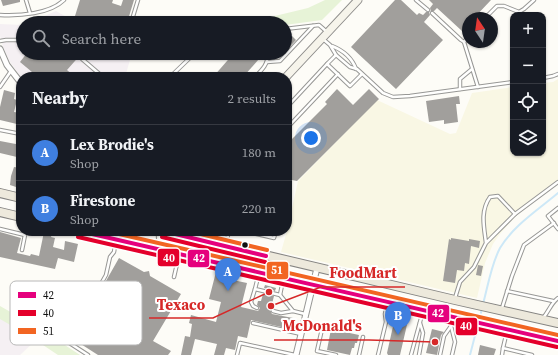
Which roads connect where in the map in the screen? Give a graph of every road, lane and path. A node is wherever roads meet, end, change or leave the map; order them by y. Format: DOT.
graph roads {
  1 [pos="26,0"];
  2 [pos="64,0"];
  3 [pos="138,0"];
  4 [pos="358,0"];
  5 [pos="416,0"];
  6 [pos="534,0"];
  7 [pos="428,10"];
  8 [pos="491,12"];
  9 [pos="30,13"];
  10 [pos="432,13"];
  11 [pos="0,15"];
  12 [pos="133,16"];
  13 [pos="313,26"];
  14 [pos="292,28"];
  15 [pos="325,35"];
  16 [pos="16,40"];
  17 [pos="462,40"];
  18 [pos="0,41"];
  19 [pos="330,45"];
  20 [pos="292,48"];
  21 [pos="466,48"];
  22 [pos="0,49"];
  23 [pos="336,54"];
  24 [pos="83,60"];
  25 [pos="187,60"];
  26 [pos="281,60"];
  27 [pos="267,62"];
  28 [pos="327,64"];
  29 [pos="356,69"];
  30 [pos="472,69"];
  31 [pos="11,70"];
  32 [pos="97,72"];
  33 [pos="175,72"];
  34 [pos="260,72"];
  35 [pos="291,72"];
  36 [pos="338,74"];
  37 [pos="362,74"];
  38 [pos="558,74"];
  39 [pos="16,76"];
  40 [pos="546,77"];
  41 [pos="510,82"];
  42 [pos="0,87"];
  43 [pos="478,87"];
  44 [pos="460,89"];
  45 [pos="292,101"];
  46 [pos="292,123"];
  47 [pos="0,130"];
  48 [pos="16,133"];
  49 [pos="558,182"];
  50 [pos="0,193"];
  51 [pos="16,197"];
  52 [pos="558,208"];
  53 [pos="0,212"];
  54 [pos="515,214"];
  55 [pos="16,216"];
  56 [pos="554,223"];
  57 [pos="0,229"];
  58 [pos="558,229"];
  59 [pos="16,233"];
  60 [pos="25,236"];
  61 [pos="100,236"];
  62 [pos="165,236"];
  63 [pos="165,236"];
  64 [pos="198,236"];
  65 [pos="228,236"];
  66 [pos="265,236"];
  67 [pos="275,236"];
  68 [pos="116,240"];
  69 [pos="486,243"];
  70 [pos="226,245"];
  71 [pos="22,250"];
  72 [pos="161,250"];
  73 [pos="180,254"];
  74 [pos="316,268"];
  75 [pos="259,273"];
  76 [pos="174,277"];
  77 [pos="284,278"];
  78 [pos="103,281"];
  79 [pos="312,285"];
  80 [pos="255,289"];
  81 [pos="507,291"];
  82 [pos="280,295"];
  83 [pos="558,298"];
  84 [pos="455,300"];
  85 [pos="553,301"];
  86 [pos="388,302"];
  87 [pos="256,308"];
  88 [pos="423,310"];
  89 [pos="497,310"];
  90 [pos="273,311"];
  91 [pos="293,311"];
  92 [pos="306,314"];
  93 [pos="453,317"];
  94 [pos="542,319"];
  95 [pos="558,322"];
  96 [pos="253,323"];
  97 [pos="420,323"];
  98 [pos="303,325"];
  99 [pos="451,326"];
  100 [pos="508,329"];
  101 [pos="301,334"];
  102 [pos="363,337"];
  103 [pos="558,341"];
  104 [pos="73,345"];
  105 [pos="503,348"];
  106 [pos="88,355"];
  107 [pos="237,355"];
  108 [pos="296,355"];
  109 [pos="336,355"];
  110 [pos="359,355"];
  111 [pos="378,355"];
  112 [pos="411,355"];
  113 [pos="419,355"];
  114 [pos="440,355"];
  115 [pos="452,355"];
  116 [pos="502,355"];
  117 [pos="532,355"];
  1 -- 9 [label="lane"];
  2 -- 9 [label="lane"];
  3 -- 12 [label="lane"];
  4 -- 15 [label="street"];
  5 -- 7 [label="lane"];
  6 -- 8 [label="lane"];
  9 -- 11 [label="lane"];
  10 -- 17 [label="lane"];
  13 -- 14 [label="lane"];
  13 -- 15 [label="lane"];
  13 -- 20 [label="lane"];
  15 -- 19 [label="lane"];
  15 -- 35 [label="street"];
  16 -- 18 [label="lane"];
  19 -- 23 [label="lane"];
  19 -- 29 [label="lane"];
  21 -- 30 [label="lane"];
  22 -- 31 [label="street"];
  23 -- 28 [label="lane"];
  23 -- 29 [label="lane"];
  24 -- 32 [label="lane"];
  25 -- 33 [label="lane"];
  26 -- 27 [label="lane"];
  27 -- 34 [label="lane"];
  28 -- 36 [label="lane"];
  28 -- 45 [label="lane"];
  29 -- 37 [label="lane"];
  30 -- 43 [label="lane"];
  30 -- 44 [label="lane"];
  31 -- 39 [label="street"];
  31 -- 42 [label="lane"];
  36 -- 37 [label="lane"];
  36 -- 46 [label="lane"];
  37 -- 44 [label="lane"];
  38 -- 40 [label="lane"];
  41 -- 43 [label="lane"];
  43 -- 44 [label="lane"];
  47 -- 48 [label="lane"];
  49 -- 54 [label="lane"];
  50 -- 51 [label="main road"];
  52 -- 56 [label="lane"];
  53 -- 55 [label="main road"];
  54 -- 69 [label="lane"];
  54 -- 69 [label="lane"];
  56 -- 58 [label="lane"];
  56 -- 81 [label="lane"];
  57 -- 59 [label="lane"];
  60 -- 71 [label="lane"];
  61 -- 68 [label="main road"];
  62 -- 72 [label="street"];
  63 -- 72 [label="street"];
  64 -- 70 [label="main road"];
  65 -- 70 [label="lane"];
  66 -- 67 [label="lane"];
  68 -- 72 [label="main road"];
  68 -- 78 [label="lane"];
  69 -- 84 [label="lane"];
  70 -- 74 [label="main road"];
  72 -- 73 [label="main road"];
  73 -- 75 [label="main road"];
  73 -- 76 [label="lane"];
  74 -- 79 [label="street"];
  74 -- 84 [label="main road"];
  75 -- 77 [label="main road"];
  75 -- 80 [label="lane"];
  77 -- 79 [label="main road"];
  77 -- 82 [label="lane"];
  79 -- 86 [label="main road"];
  79 -- 92 [label="street"];
  80 -- 82 [label="lane"];
  80 -- 87 [label="lane"];
  81 -- 85 [label="lane"];
  81 -- 89 [label="lane"];
  82 -- 91 [label="lane"];
  83 -- 85 [label="lane"];
  84 -- 89 [label="main road"];
  85 -- 94 [label="lane"];
  86 -- 88 [label="main road"];
  86 -- 111 [label="lane"];
  88 -- 93 [label="main road"];
  88 -- 97 [label="lane"];
  89 -- 94 [label="main road"];
  90 -- 91 [label="lane"];
  91 -- 92 [label="lane"];
  92 -- 98 [label="street"];
  93 -- 99 [label="lane"];
  93 -- 100 [label="main road"];
  94 -- 95 [label="main road"];
  96 -- 101 [label="lane"];
  97 -- 112 [label="lane"];
  97 -- 113 [label="lane"];
  98 -- 101 [label="street"];
  98 -- 109 [label="lane"];
  99 -- 114 [label="lane"];
  99 -- 115 [label="lane"];
  100 -- 103 [label="main road"];
  100 -- 105 [label="lane"];
  101 -- 108 [label="street"];
  102 -- 110 [label="lane"];
  104 -- 106 [label="lane"];
  105 -- 116 [label="lane"];
  105 -- 117 [label="lane"];
  107 -- 108 [label="lane"];
}
